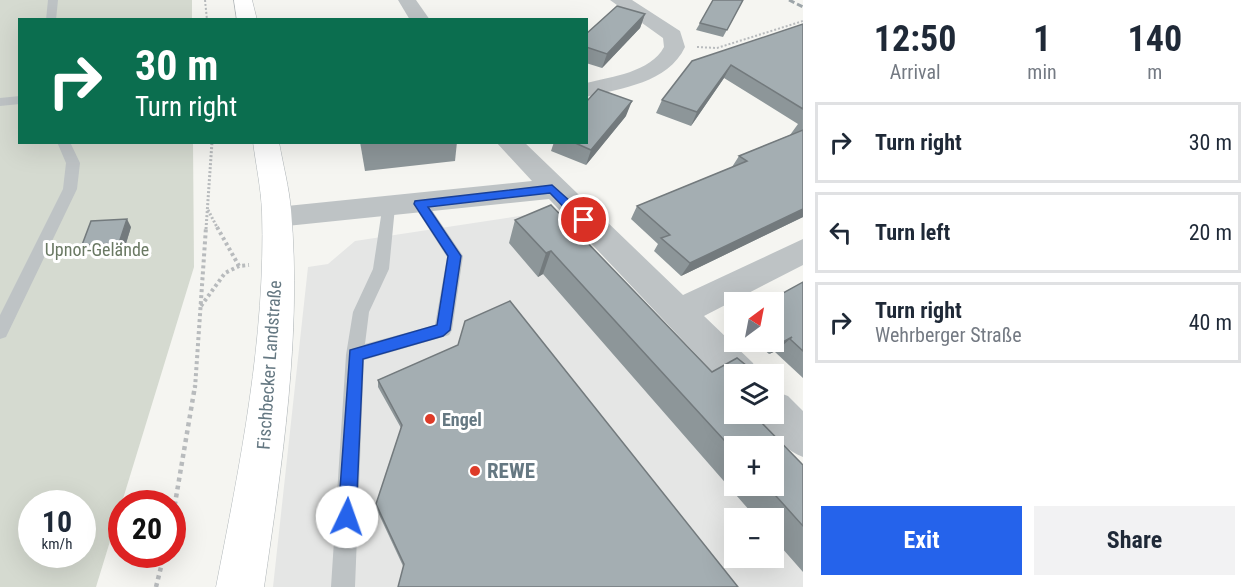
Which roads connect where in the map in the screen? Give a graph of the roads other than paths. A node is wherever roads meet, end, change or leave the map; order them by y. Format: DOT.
graph roads {
  1 [pos="53,0"];
  2 [pos="243,0"];
  3 [pos="407,0"];
  4 [pos="619,0"];
  5 [pos="51,18"];
  6 [pos="247,18"];
  7 [pos="419,18"];
  8 [pos="588,89"];
  9 [pos="18,100"];
  10 [pos="0,102"];
  11 [pos="64,144"];
  12 [pos="266,144"];
  13 [pos="511,144"];
  14 [pos="552,189"];
  15 [pos="420,204"];
  16 [pos="388,207"];
  17 [pos="277,217"];
  18 [pos="803,251"];
  19 [pos="678,313"];
  20 [pos="0,332"];
  21 [pos="356,355"];
  22 [pos="729,364"];
  23 [pos="784,419"];
  24 [pos="803,438"];
  25 [pos="240,587"];
  26 [pos="343,587"];
  1 -- 5 [label="lane"];
  2 -- 6 [label="main road"];
  3 -- 7 [label="street"];
  4 -- 8 [label="street"];
  9 -- 10 [label="lane"];
  11 -- 20 [label="lane"];
  12 -- 17 [label="main road, Fischbecker Landstraße"];
  13 -- 14 [label="street"];
  14 -- 15 [label="street"];
  14 -- 19 [label="street"];
  15 -- 16 [label="street"];
  15 -- 21 [label="lane"];
  16 -- 17 [label="street"];
  16 -- 21 [label="lane"];
  17 -- 25 [label="main road, Fischbecker Landstraße"];
  18 -- 19 [label="street"];
  19 -- 22 [label="street"];
  21 -- 26 [label="lane"];
  23 -- 24 [label="street"];
}
